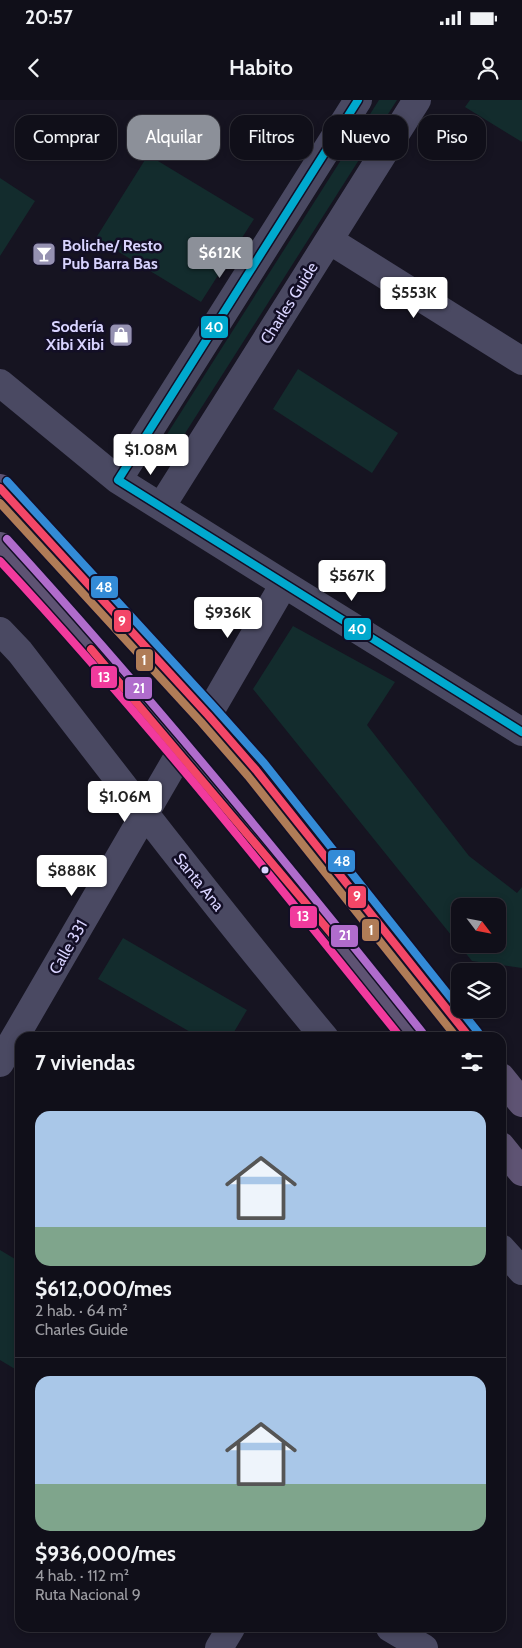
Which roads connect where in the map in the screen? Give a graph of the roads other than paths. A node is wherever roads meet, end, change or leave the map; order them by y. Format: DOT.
graph roads {
  1 [pos="358,100"];
  2 [pos="417,100"];
  3 [pos="329,240"];
  4 [pos="522,362"];
  5 [pos="0,382"];
  6 [pos="118,480"];
  7 [pos="0,488"];
  8 [pos="161,507"];
  9 [pos="0,546"];
  10 [pos="284,584"];
  11 [pos="0,631"];
  12 [pos="208,715"];
  13 [pos="522,732"];
  14 [pos="180,753"];
  15 [pos="145,814"];
  16 [pos="18,1032"];
  17 [pos="320,1032"];
  18 [pos="409,1032"];
  19 [pos="465,1032"];
  20 [pos="15,1037"];
  21 [pos="0,1063"];
  22 [pos="506,1083"];
  23 [pos="522,1103"];
  24 [pos="506,1152"];
  25 [pos="522,1172"];
  26 [pos="506,1254"];
  27 [pos="522,1272"];
  28 [pos="229,1632"];
  29 [pos="397,1632"];
  30 [pos="219,1648"];
  31 [pos="424,1648"];
  1 -- 6 [label="street"];
  2 -- 3 [label="street, Charles Guide"];
  3 -- 4 [label="street"];
  3 -- 8 [label="street, Charles Guide"];
  5 -- 6 [label="street"];
  6 -- 8 [label="street"];
  7 -- 12 [label="main road"];
  8 -- 10 [label="street"];
  9 -- 14 [label="main road"];
  10 -- 12 [label="street"];
  10 -- 13 [label="street"];
  11 -- 15 [label="street, Santa Ana"];
  12 -- 19 [label="main road"];
  14 -- 15 [label="street, Calle 331"];
  14 -- 18 [label="main road"];
  15 -- 16 [label="street, Calle 331"];
  15 -- 17 [label="street, Santa Ana"];
  20 -- 21 [label="street, Calle 331"];
  22 -- 23 [label="main road"];
  24 -- 25 [label="main road"];
  26 -- 27 [label="street"];
  28 -- 30 [label="street"];
  29 -- 31 [label="street"];
}
